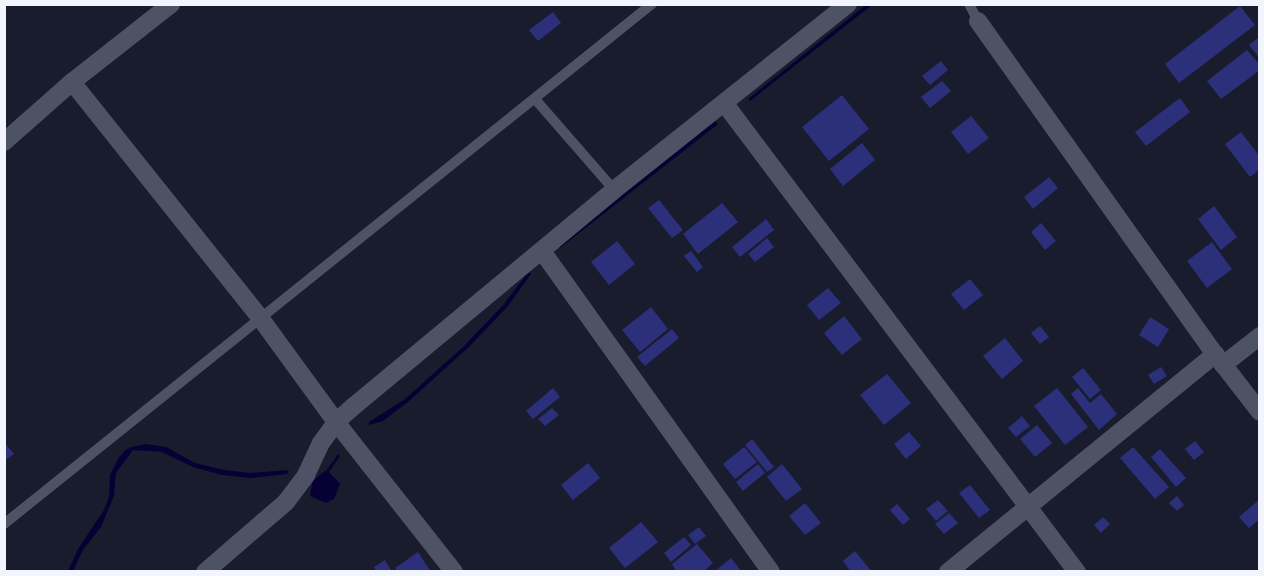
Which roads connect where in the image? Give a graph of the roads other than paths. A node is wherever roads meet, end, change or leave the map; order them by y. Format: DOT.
graph roads {
  1 [pos="171,4"];
  2 [pos="652,4"];
  3 [pos="848,4"];
  4 [pos="974,13"];
  5 [pos="72,82"];
  6 [pos="535,99"];
  7 [pos="725,104"];
  8 [pos="4,142"];
  9 [pos="614,190"];
  10 [pos="542,251"];
  11 [pos="261,319"];
  12 [pos="1260,336"];
  13 [pos="1219,360"];
  14 [pos="1260,412"];
  15 [pos="336,422"];
  16 [pos="1028,506"];
  17 [pos="4,524"];
  18 [pos="205,572"];
  19 [pos="454,572"];
  20 [pos="771,572"];
  21 [pos="948,572"];
  22 [pos="1077,572"];
  1 -- 5 [label="street"];
  2 -- 6 [label="lane"];
  3 -- 7 [label="street"];
  4 -- 13 [label="street"];
  5 -- 8 [label="street"];
  5 -- 11 [label="street"];
  6 -- 9 [label="lane"];
  6 -- 11 [label="lane"];
  7 -- 9 [label="street"];
  7 -- 16 [label="street"];
  9 -- 10 [label="street"];
  10 -- 15 [label="street"];
  10 -- 20 [label="street"];
  11 -- 15 [label="street"];
  11 -- 17 [label="lane"];
  12 -- 13 [label="street"];
  13 -- 14 [label="street"];
  13 -- 16 [label="street"];
  15 -- 18 [label="street"];
  15 -- 19 [label="street"];
  16 -- 21 [label="street"];
  16 -- 22 [label="street"];
}
